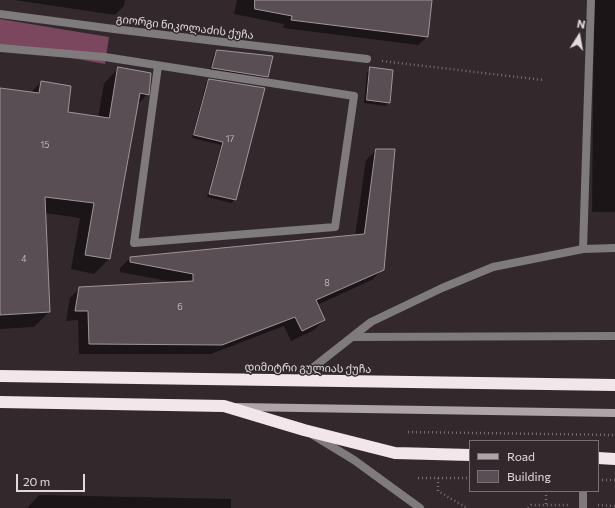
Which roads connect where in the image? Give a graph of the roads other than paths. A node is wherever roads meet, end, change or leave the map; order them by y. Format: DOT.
graph roads {
  1 [pos="591,0"];
  2 [pos="0,14"];
  3 [pos="0,48"];
  4 [pos="367,60"];
  5 [pos="158,66"];
  6 [pos="615,248"];
  7 [pos="584,249"];
  8 [pos="615,336"];
  9 [pos="352,337"];
  10 [pos="0,376"];
  11 [pos="296,381"];
  12 [pos="615,385"];
  13 [pos="0,402"];
  14 [pos="224,406"];
  15 [pos="615,413"];
  16 [pos="304,430"];
  17 [pos="469,455"];
  18 [pos="599,458"];
  19 [pos="615,458"];
  20 [pos="583,492"];
  21 [pos="420,508"];
  22 [pos="583,508"];
  1 -- 7 [label="street"];
  2 -- 4 [label="street, გიორგი ნიკოლაძის ქუჩა"];
  3 -- 5 [label="street"];
  5 -- 5 [label="street"];
  6 -- 7 [label="street"];
  7 -- 9 [label="street"];
  8 -- 9 [label="street"];
  9 -- 11 [label="street"];
  10 -- 11 [label="highway, დიმიტრი გულიას ქუჩა"];
  11 -- 12 [label="highway, დიმიტრი გულიას ქუჩა"];
  13 -- 14 [label="highway"];
  14 -- 15 [label="main road"];
  14 -- 16 [label="highway"];
  16 -- 17 [label="highway"];
  16 -- 21 [label="street"];
  18 -- 19 [label="highway"];
  20 -- 22 [label="street"];
}
